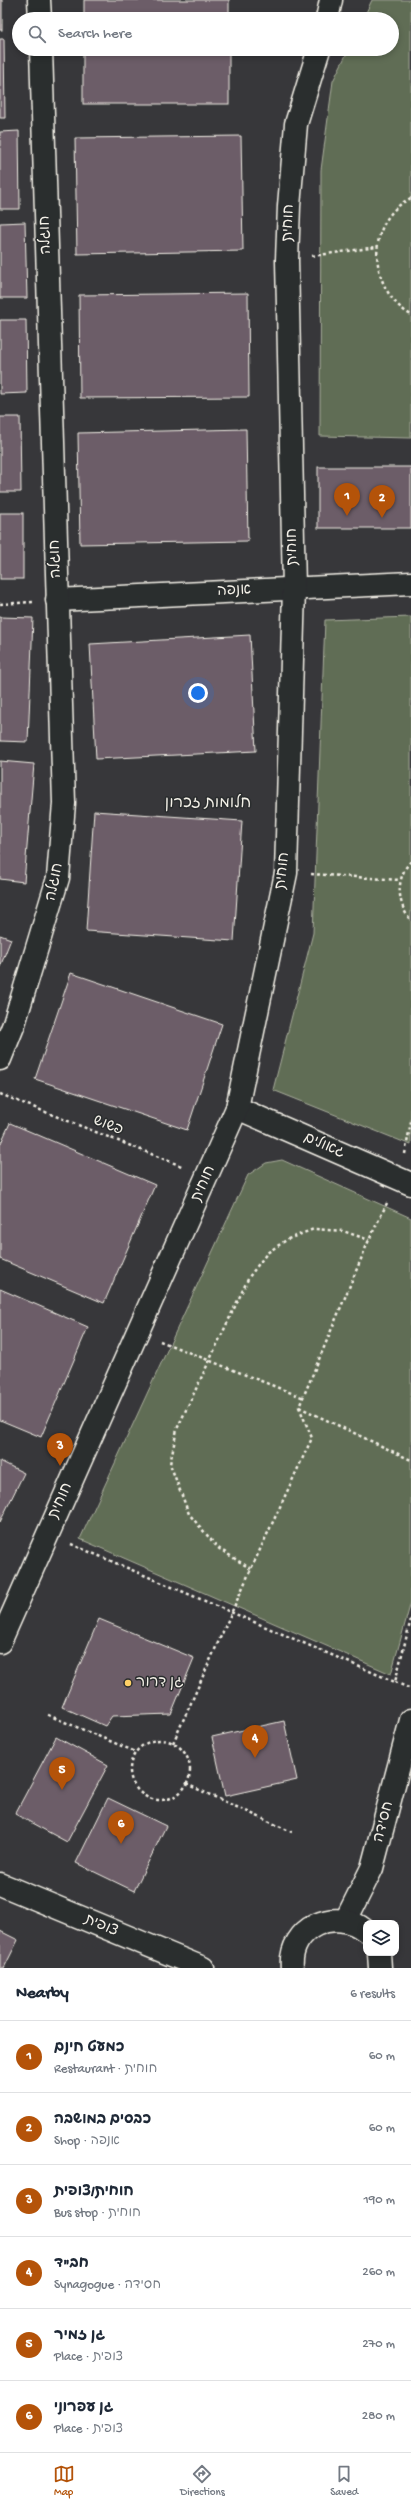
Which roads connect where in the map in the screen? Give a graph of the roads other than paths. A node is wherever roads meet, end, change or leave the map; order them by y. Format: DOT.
graph roads {
  1 [pos="39,0"];
  2 [pos="331,0"];
  3 [pos="40,12"];
  4 [pos="328,12"];
  5 [pos="41,56"];
  6 [pos="317,56"];
  7 [pos="411,583"];
  8 [pos="294,588"];
  9 [pos="58,600"];
  10 [pos="0,1060"];
  11 [pos="237,1108"];
  12 [pos="405,1181"];
  13 [pos="0,1642"];
  14 [pos="411,1720"];
  15 [pos="0,1884"];
  16 [pos="346,1920"];
  17 [pos="363,1929"];
  18 [pos="379,1956"];
  19 [pos="202,1968"];
  20 [pos="292,1968"];
  21 [pos="380,1968"];
  1 -- 3 [label="street"];
  2 -- 4 [label="street"];
  5 -- 9 [label="street, חוגלה"];
  6 -- 8 [label="street, חוחית"];
  7 -- 8 [label="street, אנפה"];
  8 -- 9 [label="street, אנפה"];
  8 -- 11 [label="street, חוחית"];
  9 -- 10 [label="street, חוגלה"];
  11 -- 12 [label="street, גאולים"];
  11 -- 13 [label="street, חוחית"];
  14 -- 16 [label="street, חסידה"];
  15 -- 19 [label="street, צופית"];
  16 -- 17 [label="street"];
  16 -- 20 [label="street"];
  18 -- 21 [label="street"];
}
